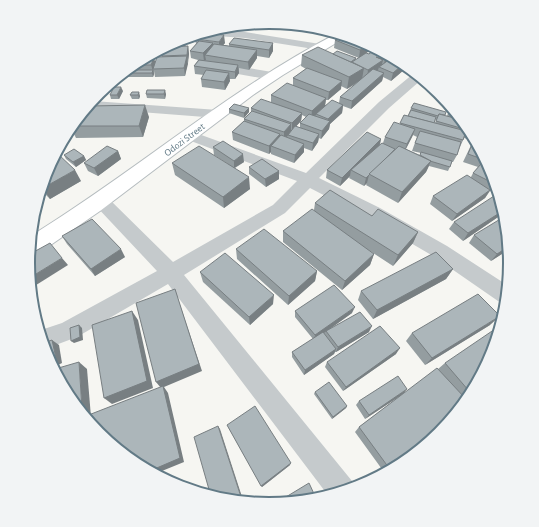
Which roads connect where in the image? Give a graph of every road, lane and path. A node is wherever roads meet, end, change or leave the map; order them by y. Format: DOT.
graph roads {
  1 [pos="249,30"];
  2 [pos="336,39"];
  3 [pos="320,47"];
  4 [pos="199,63"];
  5 [pos="272,76"];
  6 [pos="415,79"];
  7 [pos="97,105"];
  8 [pos="218,114"];
  9 [pos="188,135"];
  10 [pos="307,179"];
  11 [pos="101,201"];
  12 [pos="36,244"];
  13 [pos="171,274"];
  14 [pos="502,293"];
  15 [pos="47,338"];
  16 [pos="339,488"];
  1 -- 3 [label="street"];
  2 -- 3 [label="main road, Odozi Street"];
  3 -- 5 [label="main road, Odozi Street"];
  4 -- 5 [label="street"];
  5 -- 8 [label="main road, Odozi Street"];
  6 -- 10 [label="street"];
  7 -- 8 [label="street"];
  8 -- 9 [label="main road, Odozi Street"];
  9 -- 10 [label="street"];
  9 -- 11 [label="main road, Odozi Street"];
  10 -- 13 [label="street"];
  10 -- 14 [label="street"];
  11 -- 12 [label="main road, Odozi Street"];
  11 -- 13 [label="street"];
  13 -- 15 [label="street"];
  13 -- 16 [label="street"];
}
